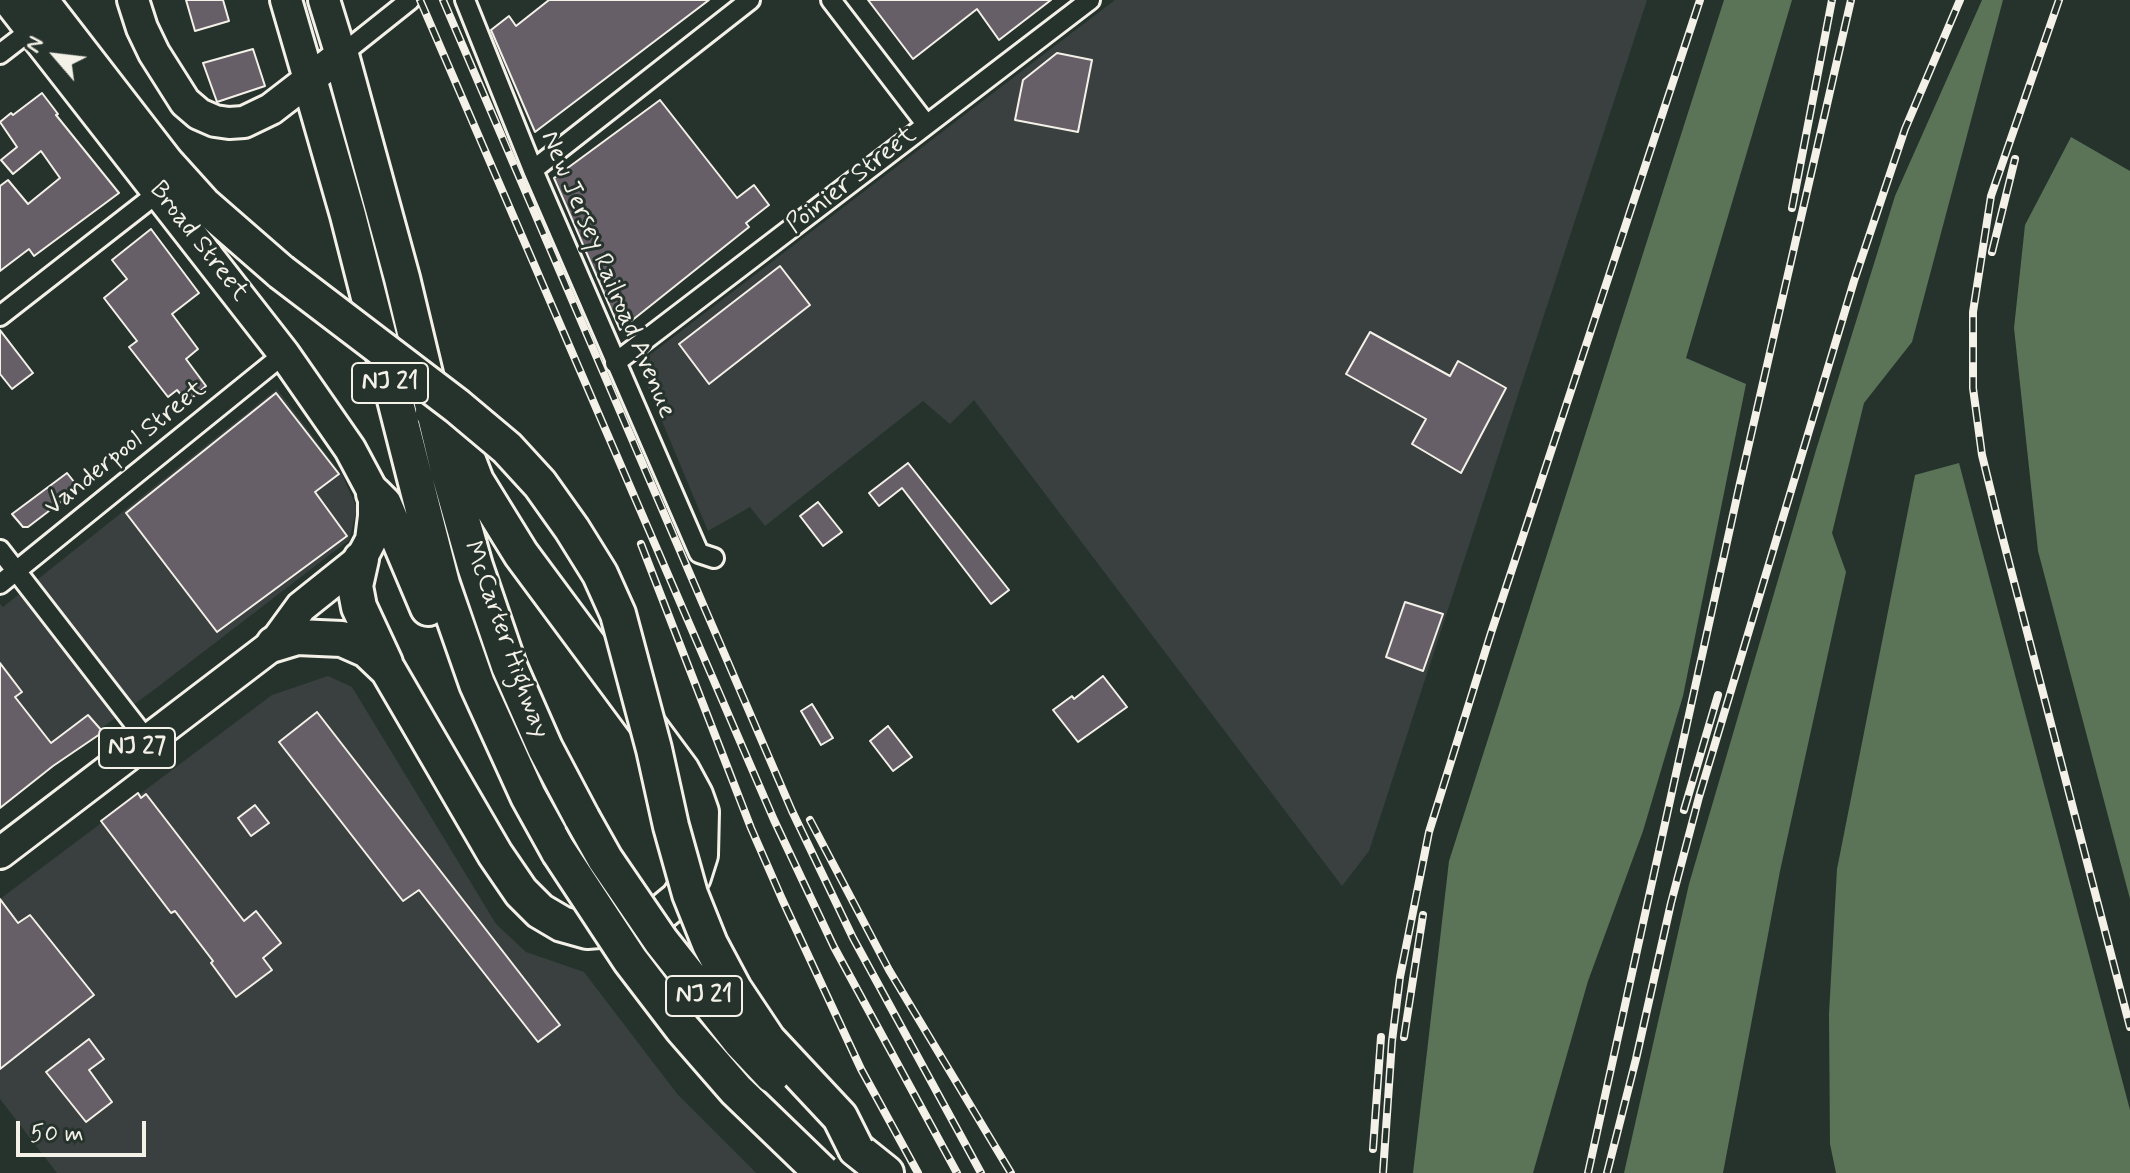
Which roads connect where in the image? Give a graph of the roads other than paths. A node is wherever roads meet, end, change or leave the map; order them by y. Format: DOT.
graph roads {
  1 [pos="8,0"];
  2 [pos="133,0"];
  3 [pos="286,0"];
  4 [pos="324,0"];
  5 [pos="410,0"];
  6 [pos="465,0"];
  7 [pos="750,0"];
  8 [pos="831,0"];
  9 [pos="1090,0"];
  10 [pos="36,15"];
  11 [pos="0,54"];
  12 [pos="341,55"];
  13 [pos="309,79"];
  14 [pos="926,124"];
  15 [pos="533,170"];
  16 [pos="159,192"];
  17 [pos="0,316"];
  18 [pos="284,354"];
  19 [pos="615,363"];
  20 [pos="433,412"];
  21 [pos="374,494"];
  22 [pos="0,550"];
  23 [pos="714,558"];
  24 [pos="361,559"];
  25 [pos="16,571"];
  26 [pos="0,584"];
  27 [pos="274,644"];
  28 [pos="388,670"];
  29 [pos="477,684"];
  30 [pos="147,740"];
  31 [pos="0,853"];
  32 [pos="856,1149"];
  33 [pos="822,1173"];
  34 [pos="886,1173"];
  1 -- 10 [label="main road, Broad Street"];
  2 -- 13 [label="main road"];
  3 -- 13 [label="main road, McCarter Highway / NJ 21"];
  4 -- 12 [label="main road, McCarter Highway / NJ 21"];
  5 -- 12 [label="street"];
  6 -- 15 [label="street, New Jersey Railroad Avenue"];
  7 -- 15 [label="street"];
  8 -- 14 [label="street"];
  9 -- 14 [label="street, Poinier Street"];
  10 -- 11 [label="street"];
  10 -- 16 [label="main road, Broad Street"];
  10 -- 32 [label="highway, bridge"];
  12 -- 13 [label="main road"];
  12 -- 20 [label="highway, McCarter Highway / NJ 21"];
  13 -- 29 [label="highway, McCarter Highway / NJ 21"];
  14 -- 19 [label="street, Poinier Street"];
  15 -- 19 [label="street, New Jersey Railroad Avenue"];
  16 -- 17 [label="street"];
  16 -- 18 [label="main road, Broad Street"];
  18 -- 21 [label="main road, Broad Street"];
  18 -- 25 [label="street, Vanderpool Street"];
  19 -- 23 [label="street, New Jersey Railroad Avenue"];
  20 -- 28 [label="highway"];
  20 -- 32 [label="highway, McCarter Highway / NJ 21, bridge"];
  21 -- 24 [label="main road"];
  21 -- 29 [label="highway"];
  22 -- 25 [label="street"];
  24 -- 27 [label="main road, NJ 27"];
  24 -- 28 [label="highway"];
  25 -- 26 [label="street, Vanderpool Street"];
  25 -- 30 [label="street"];
  27 -- 28 [label="highway"];
  27 -- 30 [label="main road, NJ 27"];
  29 -- 33 [label="highway, McCarter Highway / NJ 21, bridge"];
  30 -- 31 [label="main road, NJ 27"];
  32 -- 34 [label="highway, McCarter Highway / NJ 21"];
}
